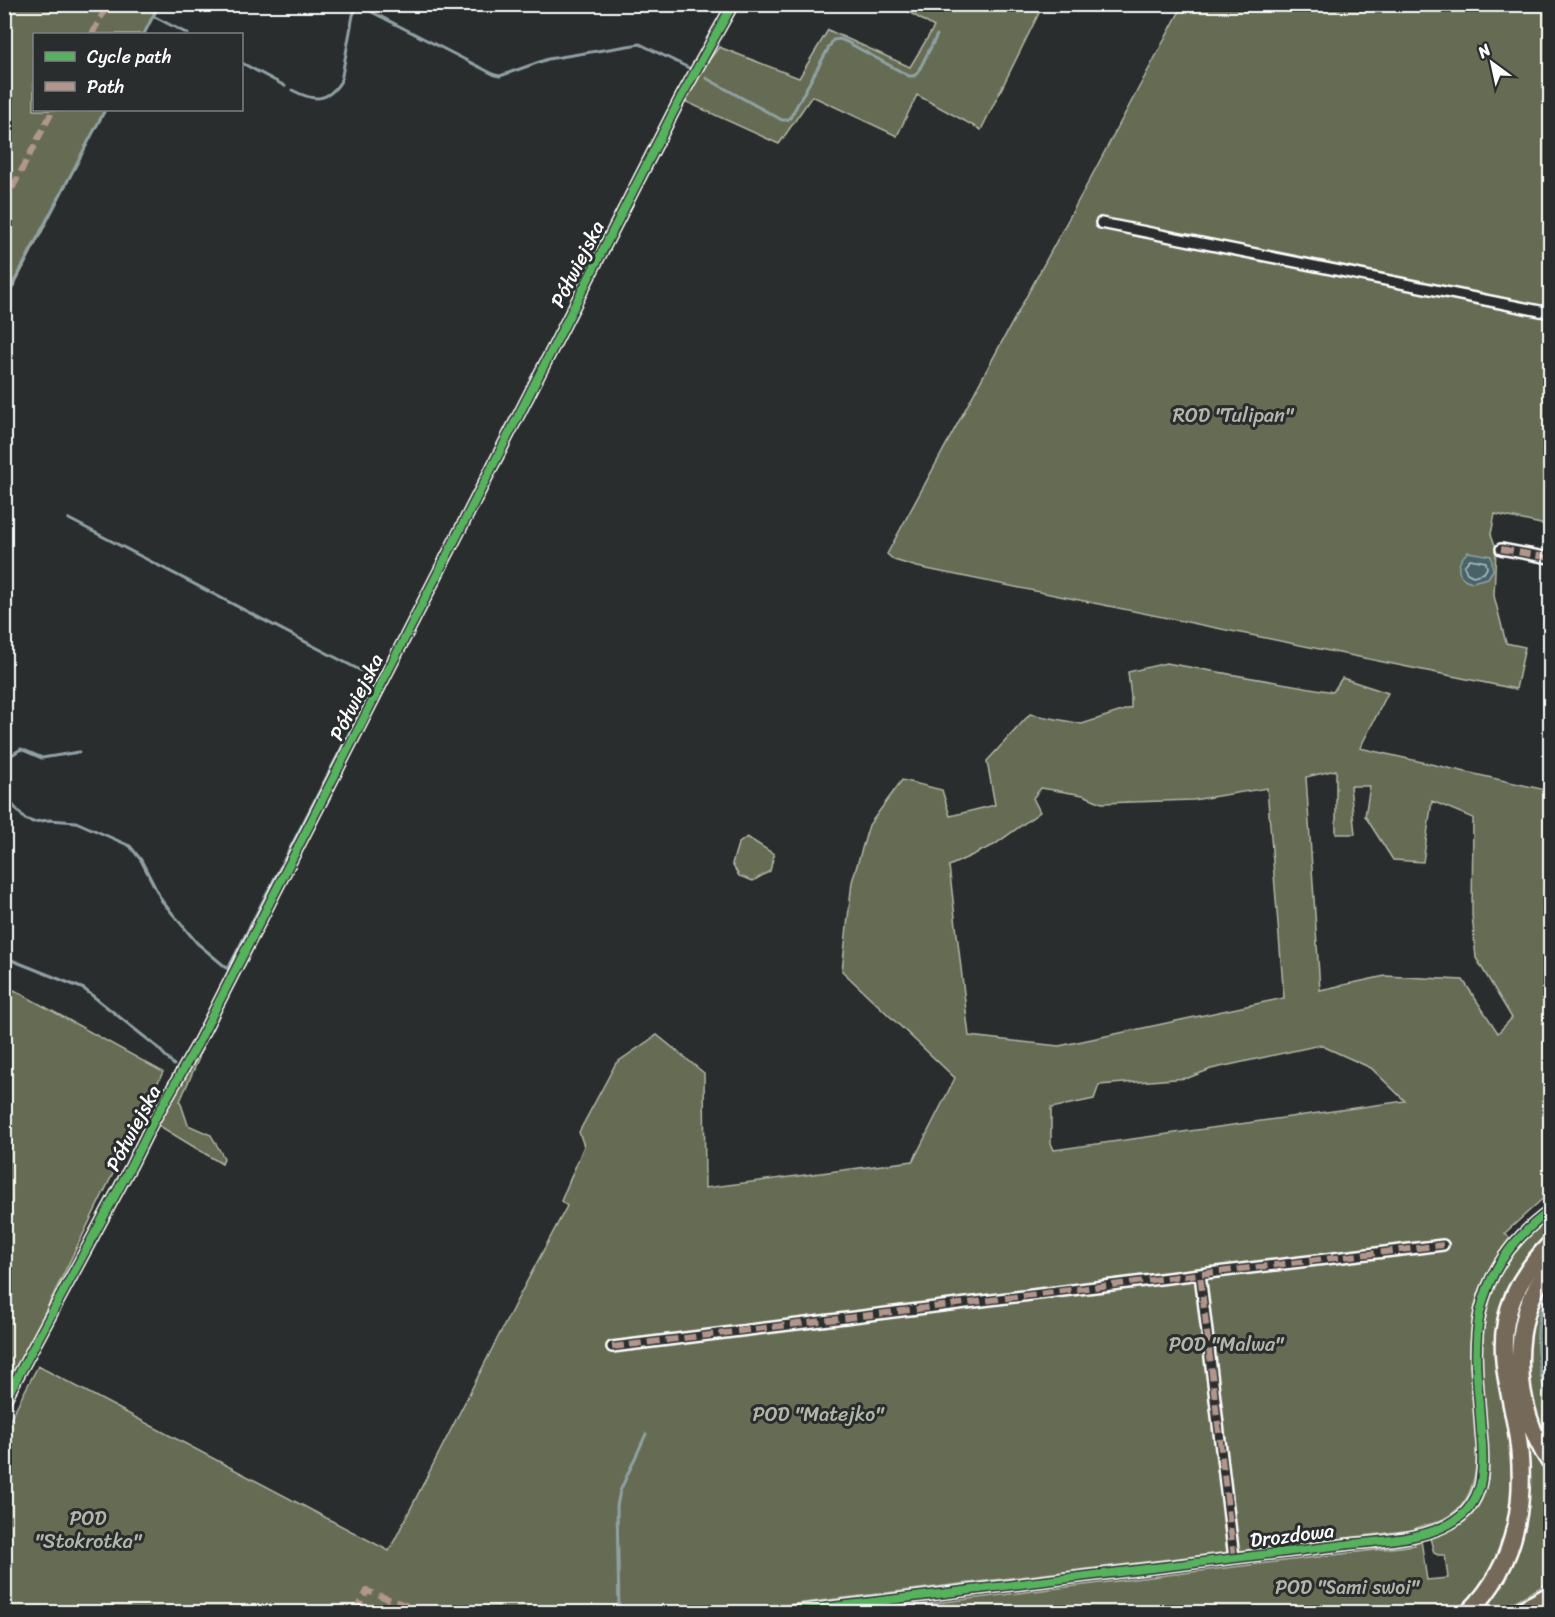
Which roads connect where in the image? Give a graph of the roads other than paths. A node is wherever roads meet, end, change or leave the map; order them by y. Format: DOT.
graph roads {
  1 [pos="733,4"];
  2 [pos="1101,223"];
  3 [pos="1551,313"];
  4 [pos="1501,549"];
  5 [pos="1551,558"];
  6 [pos="1551,1211"];
  7 [pos="1551,1244"];
  8 [pos="1443,1245"];
  9 [pos="1551,1268"];
  10 [pos="1200,1274"];
  11 [pos="612,1347"];
  12 [pos="4,1402"];
  13 [pos="1551,1462"];
  14 [pos="1234,1558"];
  15 [pos="1551,1595"];
  16 [pos="789,1612"];
  17 [pos="1469,1612"];
  18 [pos="1518,1612"];
  1 -- 12 [label="street, Półwiejska"];
  2 -- 3 [label="street"];
  4 -- 5 [label="street"];
  6 -- 14 [label="street, Drozdowa"];
  7 -- 17 [label="highway"];
  8 -- 10 [label="street"];
  9 -- 13 [label="highway"];
  10 -- 11 [label="street"];
  10 -- 14 [label="street"];
  14 -- 16 [label="street, Drozdowa"];
  15 -- 18 [label="highway"];
}
